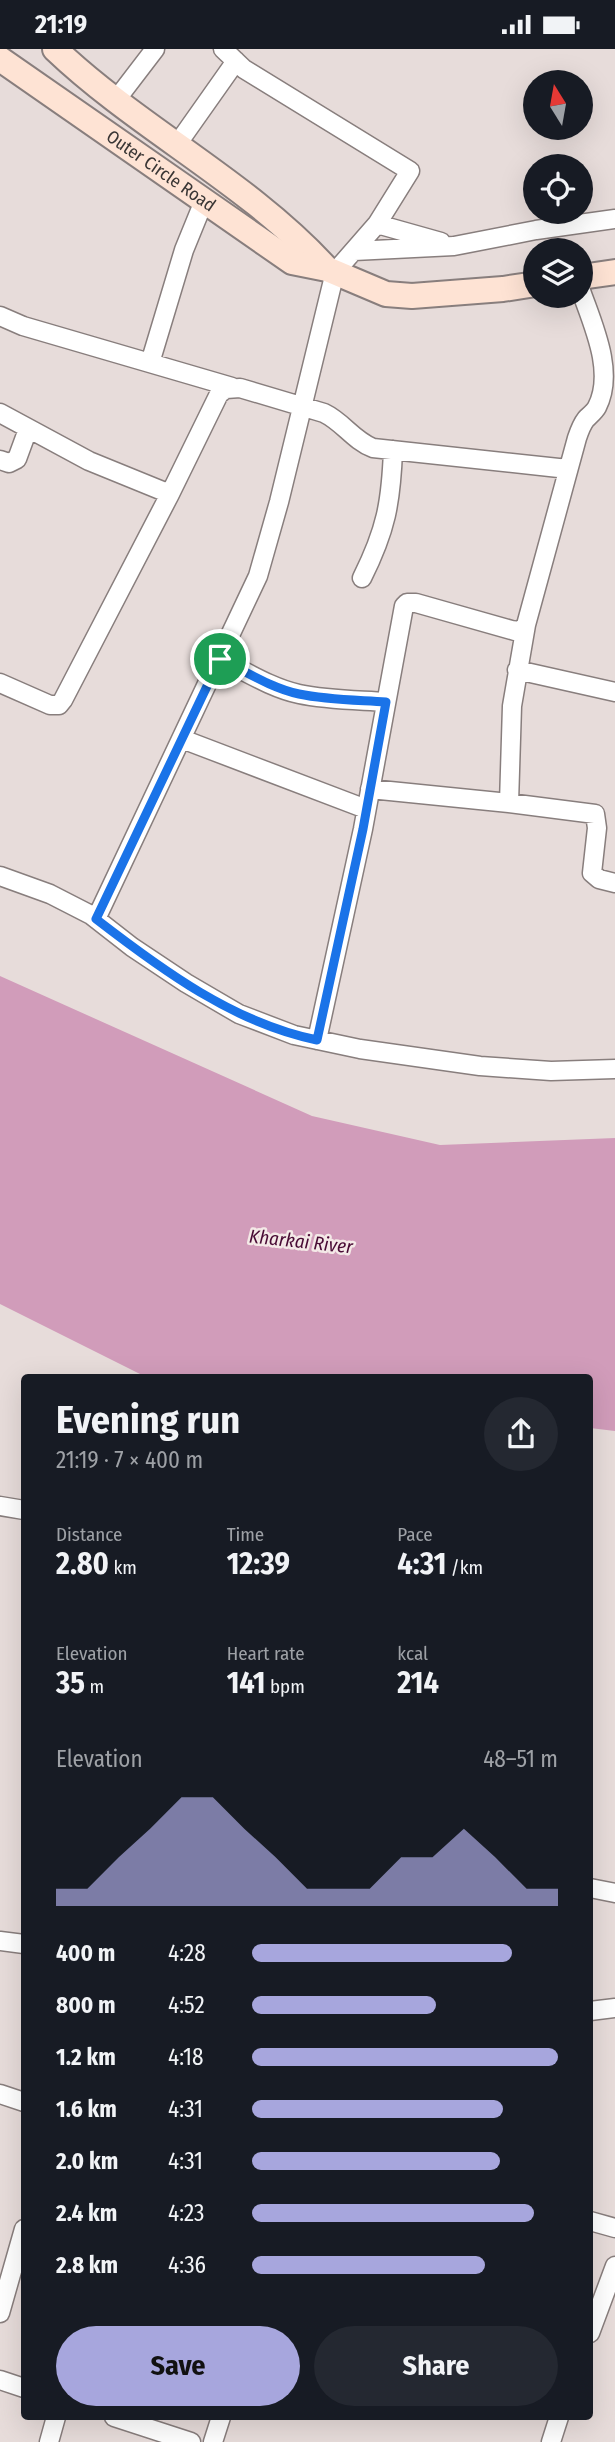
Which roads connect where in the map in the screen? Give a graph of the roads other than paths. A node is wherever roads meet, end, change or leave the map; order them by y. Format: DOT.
graph roads {
  1 [pos="55,49"];
  2 [pos="155,49"];
  3 [pos="229,55"];
  4 [pos="0,59"];
  5 [pos="116,100"];
  6 [pos="176,146"];
  7 [pos="204,201"];
  8 [pos="615,219"];
  9 [pos="377,224"];
  10 [pos="454,246"];
  11 [pos="354,251"];
  12 [pos="331,271"];
  13 [pos="615,272"];
  14 [pos="593,275"];
  15 [pos="523,286"];
  16 [pos="587,308"];
  17 [pos="0,316"];
  18 [pos="150,363"];
  19 [pos="232,387"];
  20 [pos="301,406"];
  21 [pos="0,413"];
  22 [pos="28,429"];
  23 [pos="393,450"];
  24 [pos="0,460"];
  25 [pos="568,469"];
  26 [pos="170,494"];
  27 [pos="362,578"];
  28 [pos="526,625"];
  29 [pos="220,659"];
  30 [pos="517,670"];
  31 [pos="0,683"];
  32 [pos="615,692"];
  33 [pos="386,702"];
  34 [pos="181,739"];
  35 [pos="370,789"];
  36 [pos="509,803"];
  37 [pos="366,809"];
  38 [pos="0,876"];
  39 [pos="615,883"];
  40 [pos="96,919"];
  41 [pos="317,1040"];
  42 [pos="615,1069"];
  43 [pos="0,1506"];
  44 [pos="21,1510"];
  45 [pos="593,1889"];
  46 [pos="615,1893"];
  47 [pos="0,1941"];
  48 [pos="21,1944"];
  49 [pos="615,2007"];
  50 [pos="593,2011"];
  51 [pos="0,2094"];
  52 [pos="21,2101"];
  53 [pos="593,2222"];
  54 [pos="615,2228"];
  55 [pos="21,2240"];
  56 [pos="615,2266"];
  57 [pos="608,2304"];
  58 [pos="0,2313"];
  59 [pos="593,2328"];
  60 [pos="0,2380"];
  61 [pos="21,2387"];
  62 [pos="55,2420"];
  63 [pos="123,2420"];
  64 [pos="220,2420"];
  65 [pos="558,2420"];
  66 [pos="49,2442"];
  67 [pos="191,2442"];
  68 [pos="213,2442"];
  69 [pos="551,2442"];
  1 -- 5 [label="main road, Outer Circle Road"];
  2 -- 5 [label="street"];
  3 -- 6 [label="street"];
  3 -- 9 [label="street"];
  4 -- 7 [label="main road, Outer Circle Road"];
  5 -- 6 [label="main road, Outer Circle Road"];
  6 -- 12 [label="main road, Outer Circle Road"];
  7 -- 12 [label="main road, Outer Circle Road"];
  7 -- 18 [label="street"];
  8 -- 10 [label="street"];
  9 -- 10 [label="street"];
  9 -- 11 [label="street"];
  10 -- 11 [label="street"];
  11 -- 12 [label="street"];
  12 -- 15 [label="main road, Outer Circle Road"];
  12 -- 20 [label="street"];
  13 -- 14 [label="main road"];
  16 -- 25 [label="street"];
  17 -- 18 [label="street"];
  18 -- 19 [label="street"];
  19 -- 20 [label="street"];
  19 -- 26 [label="street"];
  20 -- 23 [label="street"];
  20 -- 29 [label="street"];
  21 -- 22 [label="street"];
  22 -- 24 [label="street"];
  22 -- 26 [label="street"];
  23 -- 25 [label="street"];
  23 -- 27 [label="street"];
  25 -- 28 [label="street"];
  26 -- 31 [label="street"];
  28 -- 30 [label="street"];
  28 -- 33 [label="street"];
  29 -- 33 [label="street"];
  29 -- 34 [label="street"];
  30 -- 32 [label="street"];
  30 -- 36 [label="street"];
  33 -- 35 [label="street"];
  34 -- 37 [label="street"];
  34 -- 40 [label="street"];
  35 -- 36 [label="street"];
  35 -- 37 [label="street"];
  36 -- 39 [label="street"];
  37 -- 41 [label="street"];
  38 -- 40 [label="street"];
  40 -- 41 [label="street"];
  41 -- 42 [label="street"];
  43 -- 44 [label="street"];
  45 -- 46 [label="street"];
  47 -- 48 [label="street"];
  49 -- 50 [label="street"];
  51 -- 52 [label="street"];
  53 -- 54 [label="street"];
  55 -- 58 [label="street"];
  56 -- 57 [label="street"];
  57 -- 59 [label="street"];
  60 -- 61 [label="street"];
  62 -- 66 [label="street"];
  63 -- 67 [label="street"];
  64 -- 68 [label="street"];
  65 -- 69 [label="street"];
}
